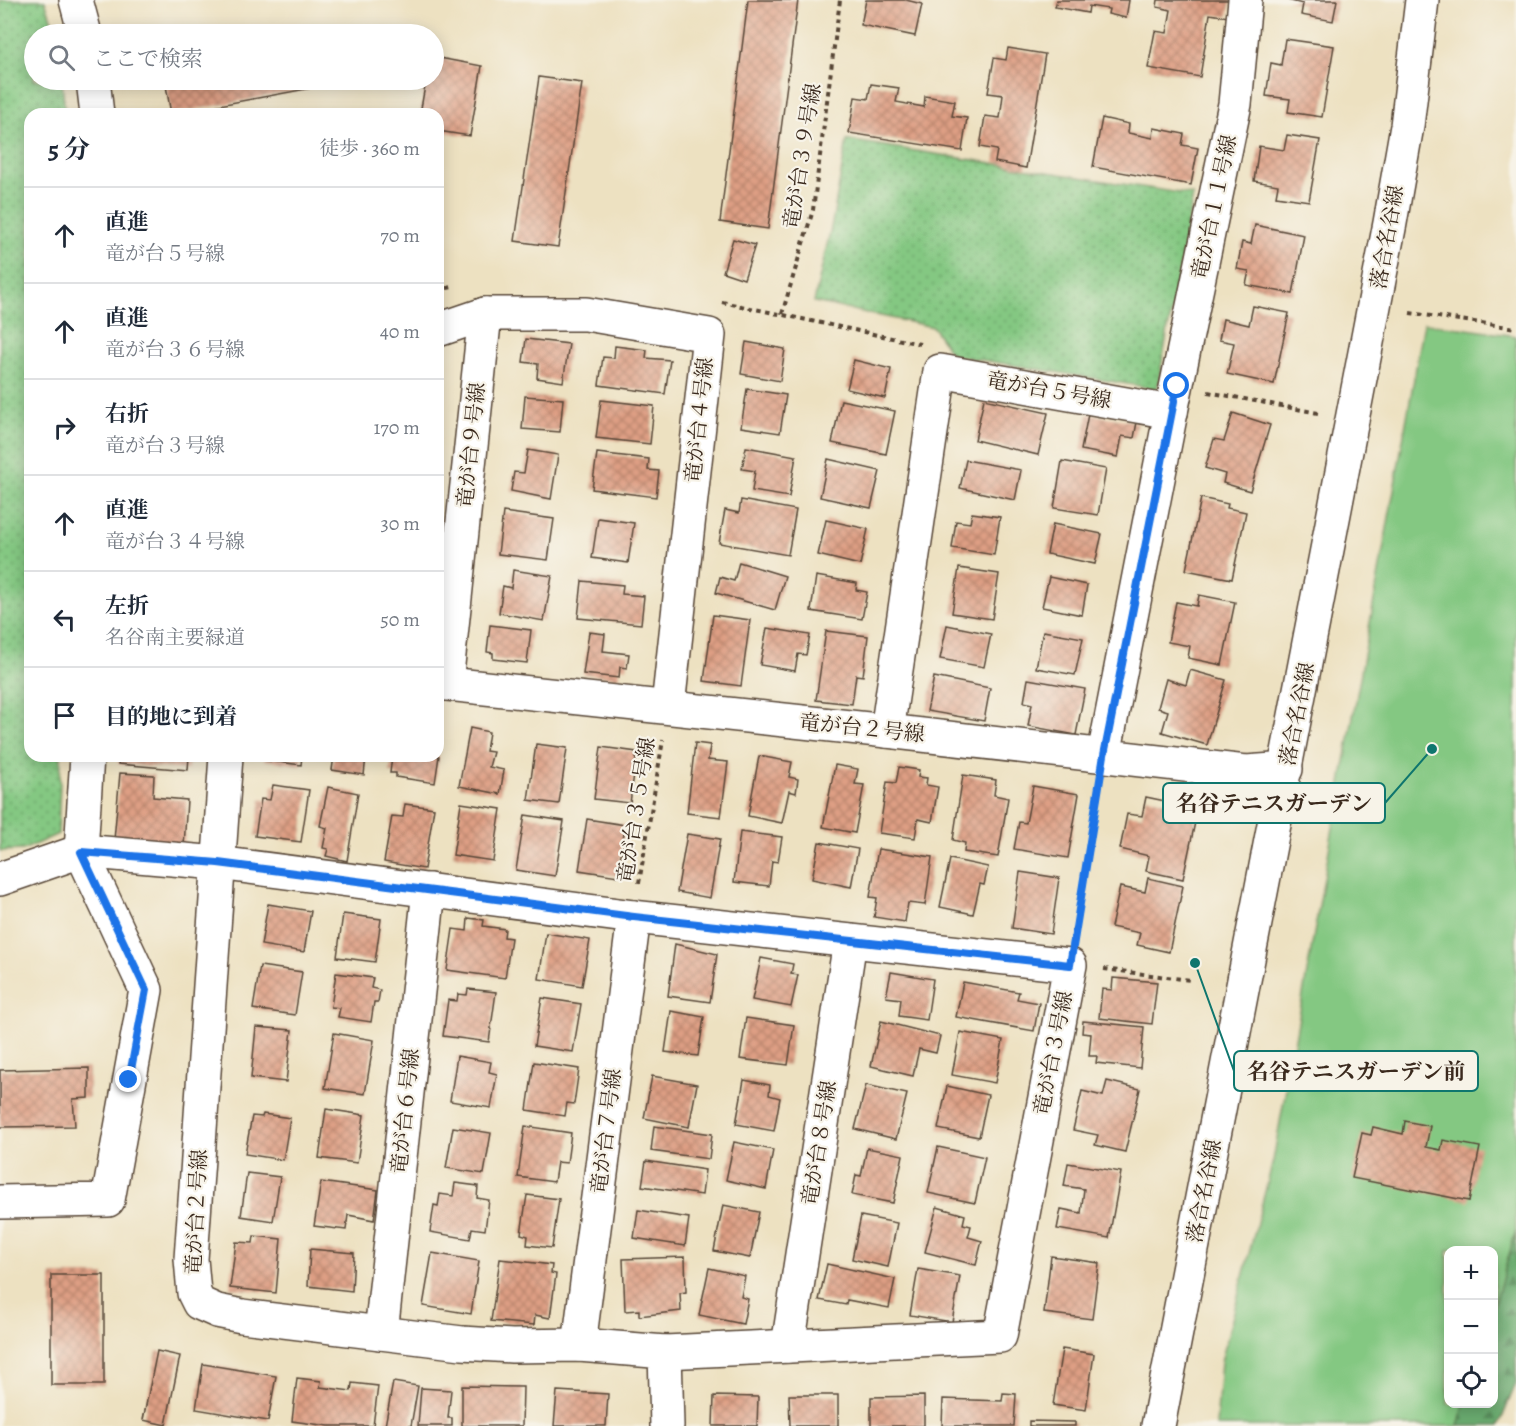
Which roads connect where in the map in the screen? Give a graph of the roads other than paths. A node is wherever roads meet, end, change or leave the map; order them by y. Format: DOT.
graph roads {
  1 [pos="76,0"];
  2 [pos="1245,0"];
  3 [pos="1422,0"];
  4 [pos="82,24"];
  5 [pos="94,90"];
  6 [pos="96,108"];
  7 [pos="485,314"];
  8 [pos="444,328"];
  9 [pos="1174,399"];
  10 [pos="444,666"];
  11 [pos="444,683"];
  12 [pos="668,706"];
  13 [pos="886,731"];
  14 [pos="1104,755"];
  15 [pos="87,762"];
  16 [pos="226,762"];
  17 [pos="1286,769"];
  18 [pos="81,852"];
  19 [pos="218,863"];
  20 [pos="0,879"];
  21 [pos="429,890"];
  22 [pos="634,917"];
  23 [pos="850,941"];
  24 [pos="0,1202"];
  25 [pos="381,1333"];
  26 [pos="579,1346"];
  27 [pos="788,1346"];
  28 [pos="665,1352"];
  29 [pos="667,1426"];
  30 [pos="1158,1426"];
  1 -- 4 [label="street"];
  2 -- 9 [label="street, 竜が台１１号線"];
  3 -- 17 [label="street, 落合名谷線"];
  5 -- 6 [label="street"];
  7 -- 8 [label="street, 竜が台４号線"];
  7 -- 10 [label="street, 竜が台９号線"];
  7 -- 12 [label="street, 竜が台４号線"];
  9 -- 13 [label="street, 竜が台５号線"];
  9 -- 14 [label="street"];
  11 -- 12 [label="street, 竜が台２号線"];
  12 -- 13 [label="street, 竜が台２号線"];
  13 -- 14 [label="street, 竜が台２号線"];
  14 -- 17 [label="street, 竜が台２号線"];
  15 -- 18 [label="street"];
  16 -- 19 [label="street, 竜が台２号線"];
  17 -- 30 [label="street, 落合名谷線"];
  18 -- 19 [label="street, 竜が台３号線"];
  18 -- 20 [label="street"];
  18 -- 24 [label="street"];
  19 -- 21 [label="street, 竜が台３号線"];
  19 -- 25 [label="street, 竜が台２号線"];
  21 -- 22 [label="street, 竜が台３号線"];
  21 -- 25 [label="street, 竜が台６号線"];
  22 -- 23 [label="street, 竜が台３号線"];
  22 -- 26 [label="street, 竜が台７号線"];
  23 -- 27 [label="street, 竜が台８号線"];
  23 -- 27 [label="street, 竜が台３号線"];
  25 -- 26 [label="street, 竜が台２号線"];
  26 -- 28 [label="street, 竜が台２号線"];
  27 -- 28 [label="street, 竜が台３号線"];
  28 -- 29 [label="street"];
}
